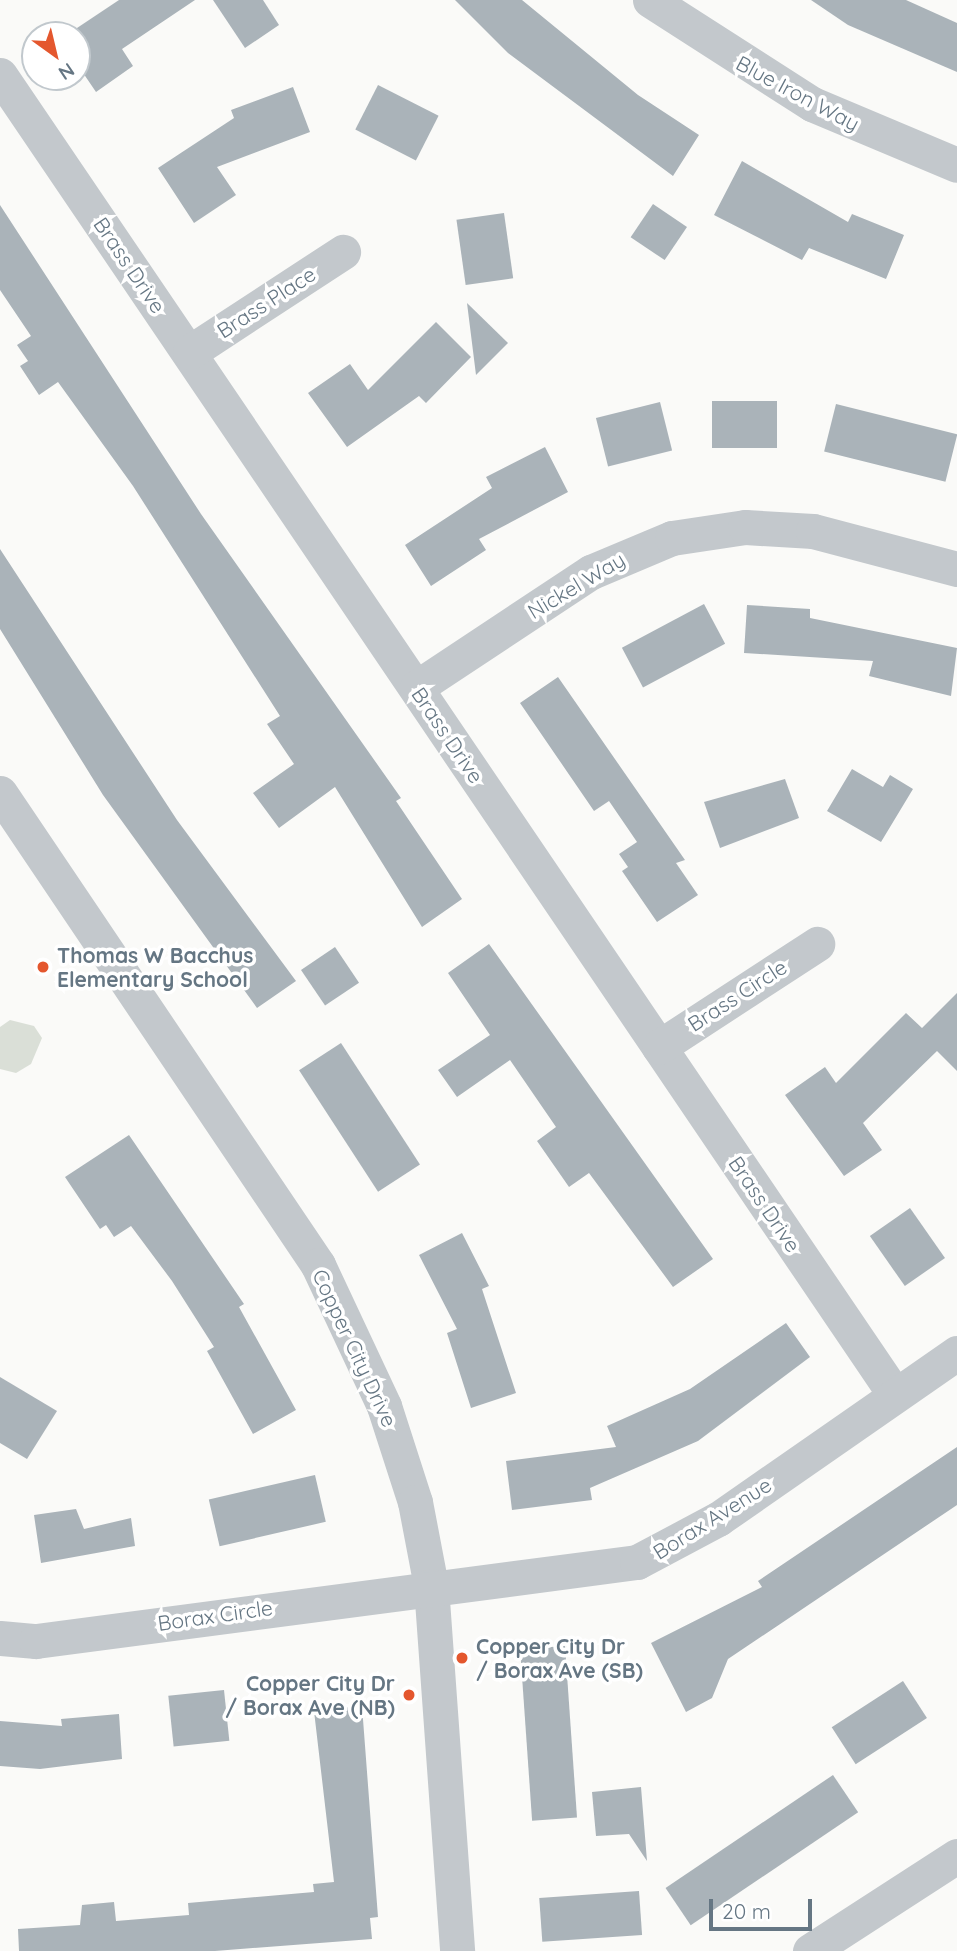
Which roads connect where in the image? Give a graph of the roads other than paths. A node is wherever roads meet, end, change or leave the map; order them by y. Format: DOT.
graph roads {
  1 [pos="650,0"];
  2 [pos="0,75"];
  3 [pos="957,165"];
  4 [pos="343,252"];
  5 [pos="190,352"];
  6 [pos="957,569"];
  7 [pos="417,687"];
  8 [pos="0,793"];
  9 [pos="817,944"];
  10 [pos="659,1047"];
  11 [pos="957,1353"];
  12 [pos="895,1395"];
  13 [pos="431,1586"];
  14 [pos="0,1638"];
  15 [pos="957,1856"];
  16 [pos="457,1951"];
  17 [pos="810,1951"];
  1 -- 3 [label="street, Blue Iron Way"];
  2 -- 5 [label="street, Brass Drive"];
  4 -- 5 [label="street, Brass Place"];
  5 -- 7 [label="street, Brass Drive"];
  6 -- 7 [label="street, Nickel Way"];
  7 -- 10 [label="street, Brass Drive"];
  8 -- 13 [label="street, Copper City Drive"];
  9 -- 10 [label="street, Brass Circle"];
  10 -- 12 [label="street, Brass Drive"];
  11 -- 12 [label="street, Borax Avenue"];
  12 -- 13 [label="street, Borax Avenue"];
  13 -- 14 [label="street, Borax Circle"];
  13 -- 16 [label="street, Copper City Drive"];
  15 -- 17 [label="street"];
}
